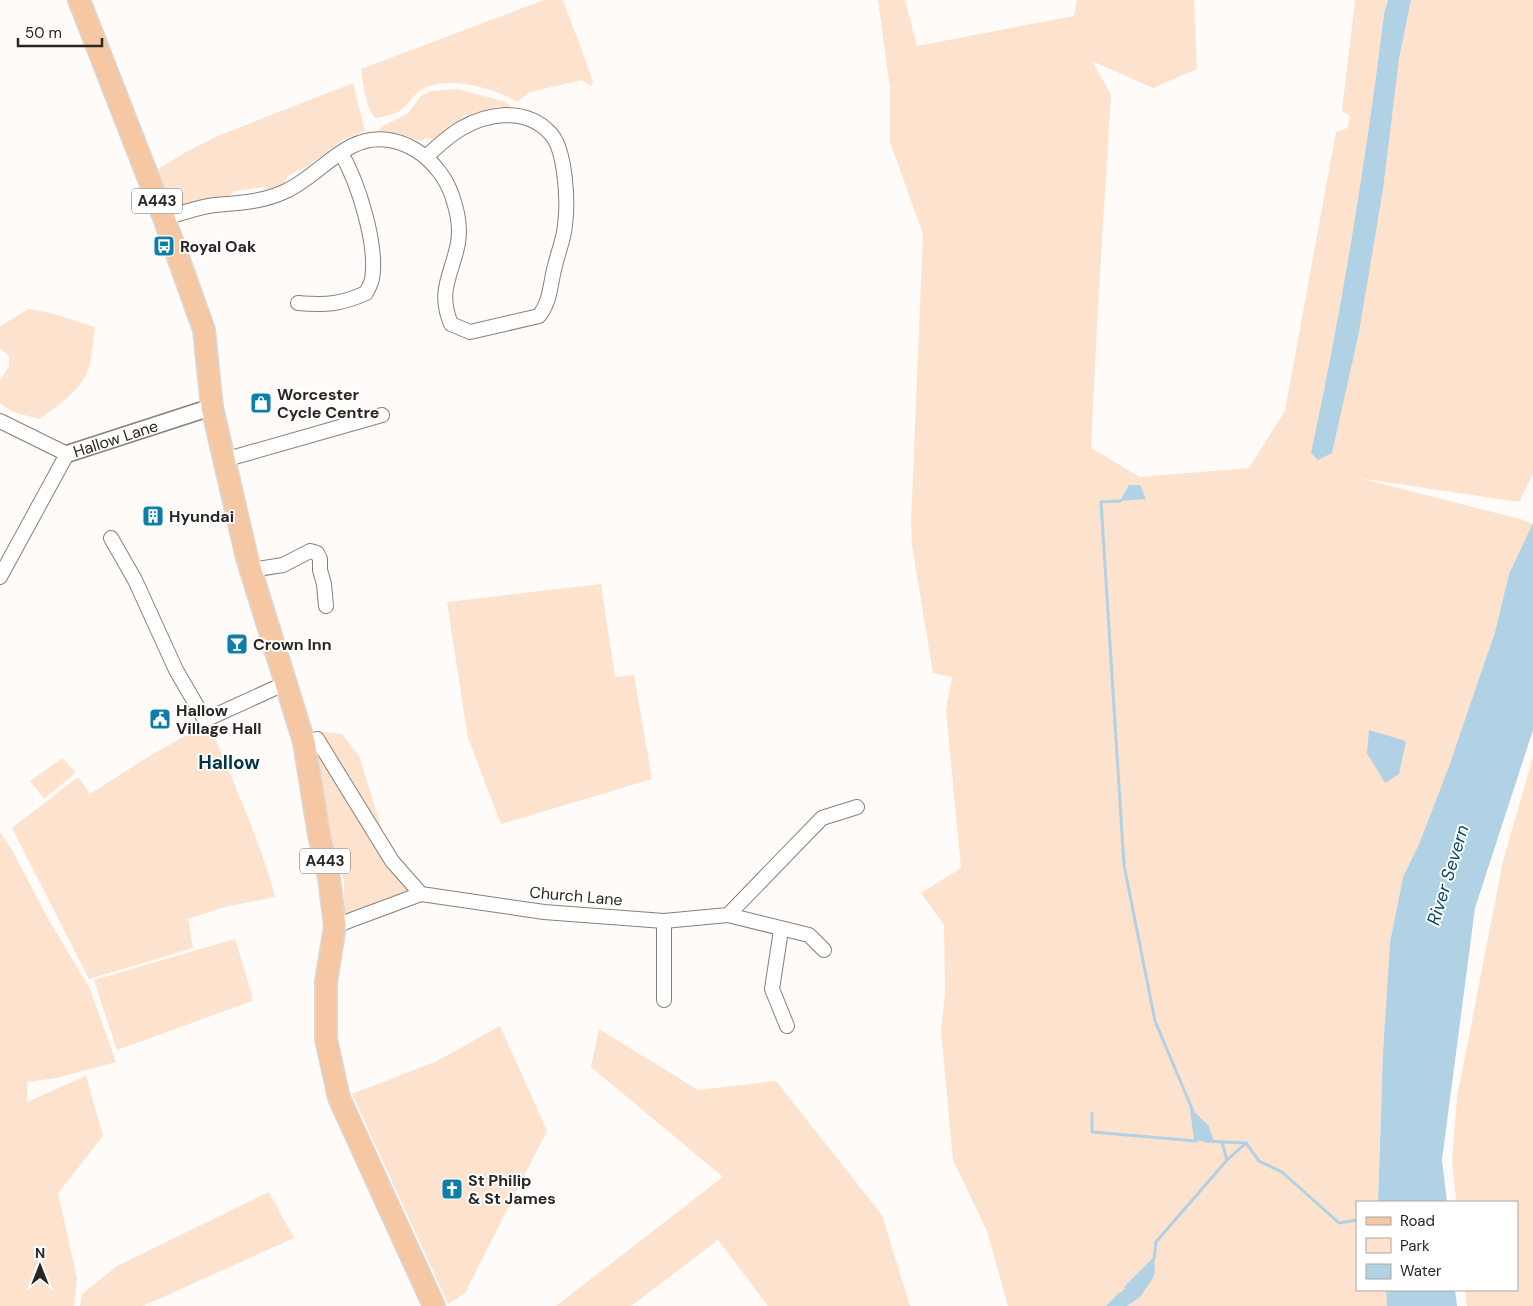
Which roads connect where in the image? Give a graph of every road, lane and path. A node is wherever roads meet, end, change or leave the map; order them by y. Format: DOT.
graph roads {
  1 [pos="79,0"];
  2 [pos="341,153"];
  3 [pos="426,157"];
  4 [pos="164,218"];
  5 [pos="298,303"];
  6 [pos="212,407"];
  7 [pos="382,415"];
  8 [pos="0,421"];
  9 [pos="67,454"];
  10 [pos="224,460"];
  11 [pos="111,538"];
  12 [pos="251,570"];
  13 [pos="0,577"];
  14 [pos="326,606"];
  15 [pos="286,683"];
  16 [pos="304,742"];
  17 [pos="857,807"];
  18 [pos="420,894"];
  19 [pos="728,916"];
  20 [pos="664,921"];
  21 [pos="335,926"];
  22 [pos="781,930"];
  23 [pos="824,950"];
  24 [pos="664,1000"];
  25 [pos="787,1026"];
  26 [pos="434,1306"];
  1 -- 4 [label="main road, A443"];
  2 -- 3 [label="street"];
  2 -- 4 [label="street"];
  2 -- 5 [label="street"];
  3 -- 3 [label="street"];
  4 -- 6 [label="main road, A443"];
  6 -- 9 [label="street, Hallow Lane"];
  6 -- 10 [label="main road, A443"];
  7 -- 10 [label="street"];
  8 -- 9 [label="street"];
  9 -- 13 [label="street, Hallow Lane"];
  10 -- 12 [label="main road, A443"];
  11 -- 15 [label="street"];
  12 -- 14 [label="street"];
  12 -- 15 [label="main road, A443"];
  15 -- 16 [label="main road, A443"];
  16 -- 18 [label="street"];
  16 -- 21 [label="main road, A443"];
  17 -- 19 [label="street"];
  18 -- 20 [label="street, Church Lane"];
  18 -- 21 [label="street, Church Lane"];
  19 -- 20 [label="street, Church Lane"];
  19 -- 22 [label="street, Church Lane"];
  20 -- 24 [label="street"];
  21 -- 26 [label="main road, A443"];
  22 -- 23 [label="street, Church Lane"];
  22 -- 25 [label="street"];
}
